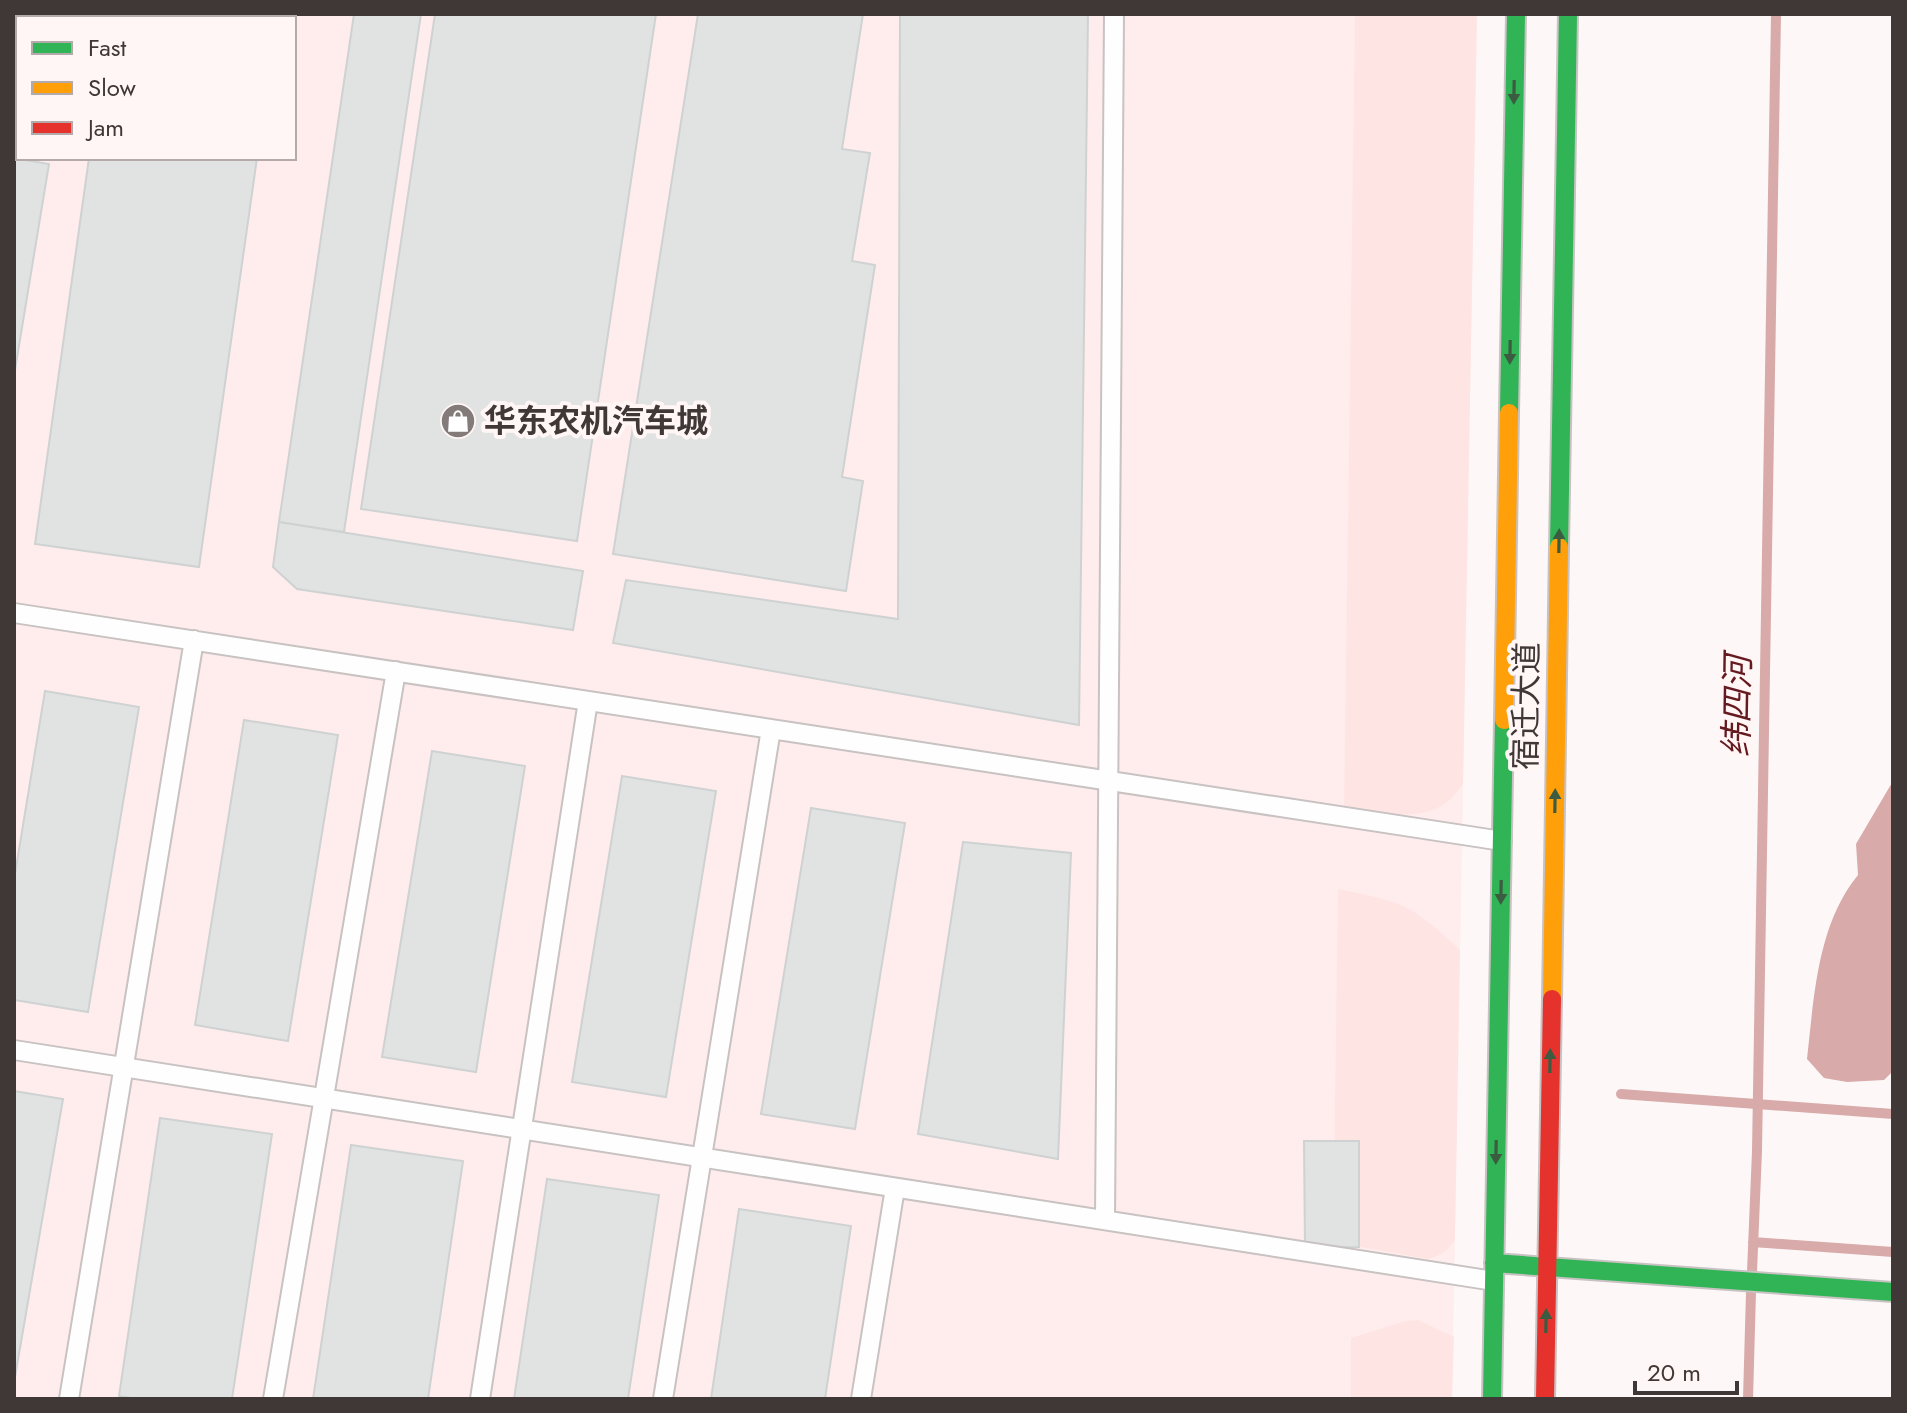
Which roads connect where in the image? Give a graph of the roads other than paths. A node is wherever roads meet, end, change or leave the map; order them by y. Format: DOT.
graph roads {
  1 [pos="1114,14"];
  2 [pos="1516,14"];
  3 [pos="1568,14"];
  4 [pos="14,613"];
  5 [pos="194,640"];
  6 [pos="396,671"];
  7 [pos="588,701"];
  8 [pos="771,729"];
  9 [pos="1108,781"];
  10 [pos="1502,841"];
  11 [pos="14,1050"];
  12 [pos="124,1067"];
  13 [pos="324,1098"];
  14 [pos="522,1129"];
  15 [pos="702,1157"];
  16 [pos="895,1188"];
  17 [pos="1105,1220"];
  18 [pos="1547,1267"];
  19 [pos="1494,1272"];
  20 [pos="1893,1292"];
  21 [pos="69,1399"];
  22 [pos="273,1399"];
  23 [pos="480,1399"];
  24 [pos="663,1399"];
  25 [pos="861,1399"];
  26 [pos="1492,1399"];
  27 [pos="1545,1399"];
  1 -- 9 [label="lane"];
  2 -- 10 [label="main road, 宿迁大道, one-way"];
  18 -- 3 [label="main road, 宿迁大道, one-way"];
  4 -- 5 [label="lane"];
  5 -- 6 [label="lane"];
  5 -- 12 [label="lane"];
  6 -- 7 [label="lane"];
  6 -- 13 [label="lane"];
  7 -- 8 [label="lane"];
  7 -- 14 [label="lane"];
  8 -- 9 [label="lane"];
  8 -- 15 [label="lane"];
  9 -- 10 [label="lane"];
  9 -- 17 [label="lane"];
  10 -- 19 [label="main road, 宿迁大道, one-way"];
  11 -- 12 [label="lane"];
  12 -- 13 [label="lane"];
  12 -- 21 [label="lane"];
  13 -- 14 [label="lane"];
  13 -- 22 [label="lane"];
  14 -- 15 [label="lane"];
  14 -- 23 [label="lane"];
  15 -- 16 [label="lane"];
  15 -- 24 [label="lane"];
  16 -- 17 [label="lane"];
  16 -- 25 [label="lane"];
  17 -- 19 [label="lane"];
  18 -- 19 [label="main road"];
  18 -- 20 [label="main road"];
  27 -- 18 [label="main road, 宿迁大道, one-way"];
  19 -- 26 [label="main road, 宿迁大道"];
}
